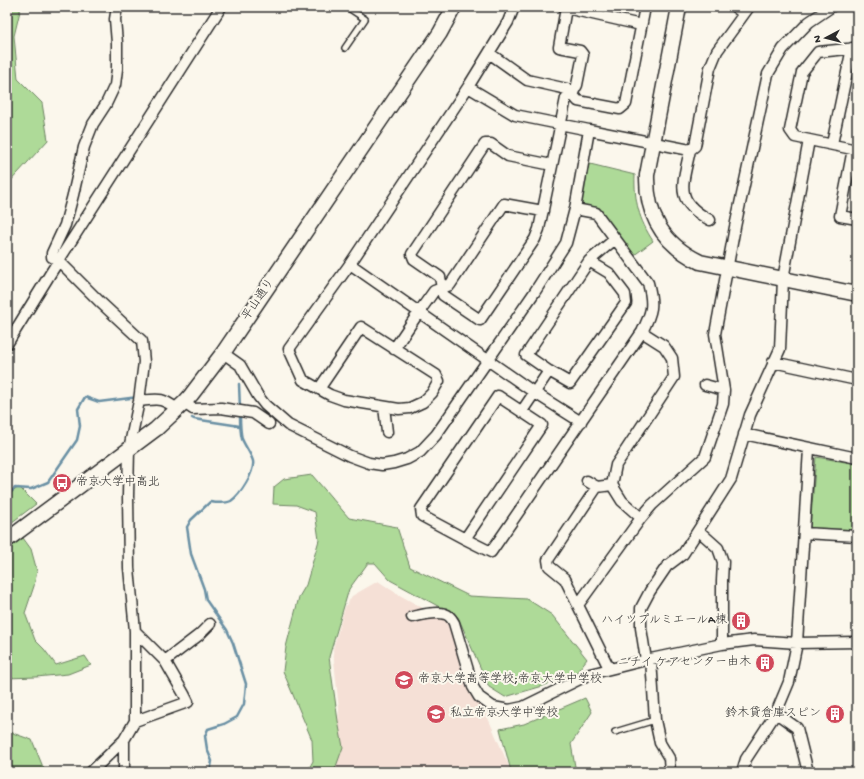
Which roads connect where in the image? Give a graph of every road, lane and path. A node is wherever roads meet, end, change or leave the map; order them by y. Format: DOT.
graph roads {
  1 [pos="117,7"];
  2 [pos="221,7"];
  3 [pos="347,7"];
  4 [pos="454,7"];
  5 [pos="514,7"];
  6 [pos="645,7"];
  7 [pos="679,7"];
  8 [pos="735,7"];
  9 [pos="831,7"];
  10 [pos="746,10"];
  11 [pos="641,25"];
  12 [pos="345,48"];
  13 [pos="854,48"];
  14 [pos="489,53"];
  15 [pos="468,87"];
  16 [pos="572,94"];
  17 [pos="560,124"];
  18 [pos="589,130"];
  19 [pos="809,140"];
  20 [pos="652,144"];
  21 [pos="832,144"];
  22 [pos="690,150"];
  23 [pos="855,150"];
  24 [pos="552,165"];
  25 [pos="575,209"];
  26 [pos="543,211"];
  27 [pos="857,219"];
  28 [pos="710,220"];
  29 [pos="615,239"];
  30 [pos="590,261"];
  31 [pos="59,262"];
  32 [pos="350,264"];
  33 [pos="728,268"];
  34 [pos="783,279"];
  35 [pos="442,288"];
  36 [pos="857,294"];
  37 [pos="419,312"];
  38 [pos="642,332"];
  39 [pos="7,344"];
  40 [pos="394,349"];
  41 [pos="223,353"];
  42 [pos="488,360"];
  43 [pos="773,362"];
  44 [pos="549,371"];
  45 [pos="857,380"];
  46 [pos="705,385"];
  47 [pos="319,389"];
  48 [pos="724,390"];
  49 [pos="535,393"];
  50 [pos="140,398"];
  51 [pos="181,406"];
  52 [pos="384,407"];
  53 [pos="522,411"];
  54 [pos="581,422"];
  55 [pos="269,424"];
  56 [pos="387,432"];
  57 [pos="744,434"];
  58 [pos="130,449"];
  59 [pos="809,449"];
  60 [pos="857,458"];
  61 [pos="587,481"];
  62 [pos="612,485"];
  63 [pos="597,487"];
  64 [pos="641,518"];
  65 [pos="699,531"];
  66 [pos="804,532"];
  67 [pos="857,536"];
  68 [pos="465,539"];
  69 [pos="7,540"];
  70 [pos="578,605"];
  71 [pos="412,616"];
  72 [pos="210,624"];
  73 [pos="135,631"];
  74 [pos="857,642"];
  75 [pos="798,643"];
  76 [pos="722,644"];
  77 [pos="649,659"];
  78 [pos="165,661"];
  79 [pos="608,668"];
  80 [pos="776,713"];
  81 [pos="655,720"];
  82 [pos="135,721"];
  83 [pos="615,732"];
  84 [pos="124,740"];
  85 [pos="91,772"];
  86 [pos="124,772"];
  87 [pos="670,772"];
  88 [pos="742,772"];
  89 [pos="808,772"];
  1 -- 31 [label="street"];
  2 -- 31 [label="street"];
  3 -- 12 [label="lane"];
  4 -- 41 [label="main road, 平山通り"];
  5 -- 14 [label="street"];
  6 -- 11 [label="street"];
  7 -- 20 [label="main road"];
  8 -- 10 [label="street"];
  9 -- 33 [label="street"];
  10 -- 22 [label="street"];
  11 -- 16 [label="street"];
  11 -- 16 [label="street"];
  13 -- 19 [label="street"];
  13 -- 21 [label="street"];
  14 -- 15 [label="street"];
  14 -- 16 [label="street"];
  15 -- 17 [label="street"];
  15 -- 32 [label="street"];
  16 -- 17 [label="street"];
  17 -- 18 [label="street"];
  17 -- 24 [label="street"];
  18 -- 20 [label="street"];
  18 -- 25 [label="street"];
  19 -- 21 [label="street"];
  19 -- 34 [label="street"];
  20 -- 22 [label="street"];
  20 -- 33 [label="main road"];
  21 -- 23 [label="street"];
  22 -- 28 [label="street"];
  23 -- 27 [label="street"];
  24 -- 26 [label="street"];
  24 -- 35 [label="street"];
  25 -- 29 [label="street"];
  25 -- 42 [label="street"];
  26 -- 35 [label="street"];
  26 -- 35 [label="street"];
  29 -- 30 [label="street"];
  29 -- 38 [label="street"];
  30 -- 44 [label="street"];
  30 -- 44 [label="street"];
  31 -- 39 [label="street"];
  31 -- 50 [label="street"];
  32 -- 37 [label="street"];
  32 -- 47 [label="street"];
  33 -- 34 [label="main road"];
  33 -- 48 [label="street"];
  34 -- 36 [label="main road"];
  34 -- 43 [label="street"];
  35 -- 37 [label="street"];
  37 -- 40 [label="street"];
  37 -- 42 [label="street"];
  38 -- 54 [label="street"];
  38 -- 62 [label="street"];
  40 -- 47 [label="street"];
  40 -- 52 [label="street"];
  41 -- 42 [label="street"];
  41 -- 51 [label="main road, 平山通り"];
  42 -- 49 [label="street"];
  43 -- 45 [label="street"];
  43 -- 57 [label="street"];
  44 -- 49 [label="street"];
  46 -- 48 [label="street"];
  47 -- 52 [label="street"];
  48 -- 64 [label="street"];
  49 -- 53 [label="street"];
  49 -- 54 [label="street"];
  50 -- 51 [label="street"];
  50 -- 58 [label="street"];
  51 -- 55 [label="street"];
  51 -- 58 [label="main road, 平山通り"];
  52 -- 56 [label="street"];
  53 -- 68 [label="street"];
  53 -- 68 [label="street"];
  54 -- 68 [label="street"];
  57 -- 59 [label="street"];
  57 -- 65 [label="street"];
  58 -- 69 [label="main road, 平山通り"];
  58 -- 73 [label="street"];
  59 -- 60 [label="street"];
  59 -- 66 [label="street"];
  61 -- 63 [label="street"];
  62 -- 63 [label="street"];
  62 -- 64 [label="street"];
  63 -- 70 [label="street"];
  64 -- 70 [label="street"];
  65 -- 76 [label="street"];
  65 -- 77 [label="street"];
  66 -- 67 [label="street"];
  66 -- 75 [label="street"];
  70 -- 79 [label="street"];
  71 -- 79 [label="street"];
  72 -- 78 [label="street"];
  73 -- 78 [label="street"];
  73 -- 82 [label="street"];
  74 -- 75 [label="street"];
  75 -- 76 [label="street"];
  75 -- 80 [label="street"];
  76 -- 77 [label="street"];
  77 -- 79 [label="street"];
  77 -- 81 [label="street"];
  78 -- 82 [label="street"];
  80 -- 88 [label="street"];
  80 -- 89 [label="street"];
  81 -- 83 [label="lane"];
  81 -- 87 [label="street"];
  82 -- 84 [label="street"];
  84 -- 85 [label="street"];
  84 -- 86 [label="street"];
}
